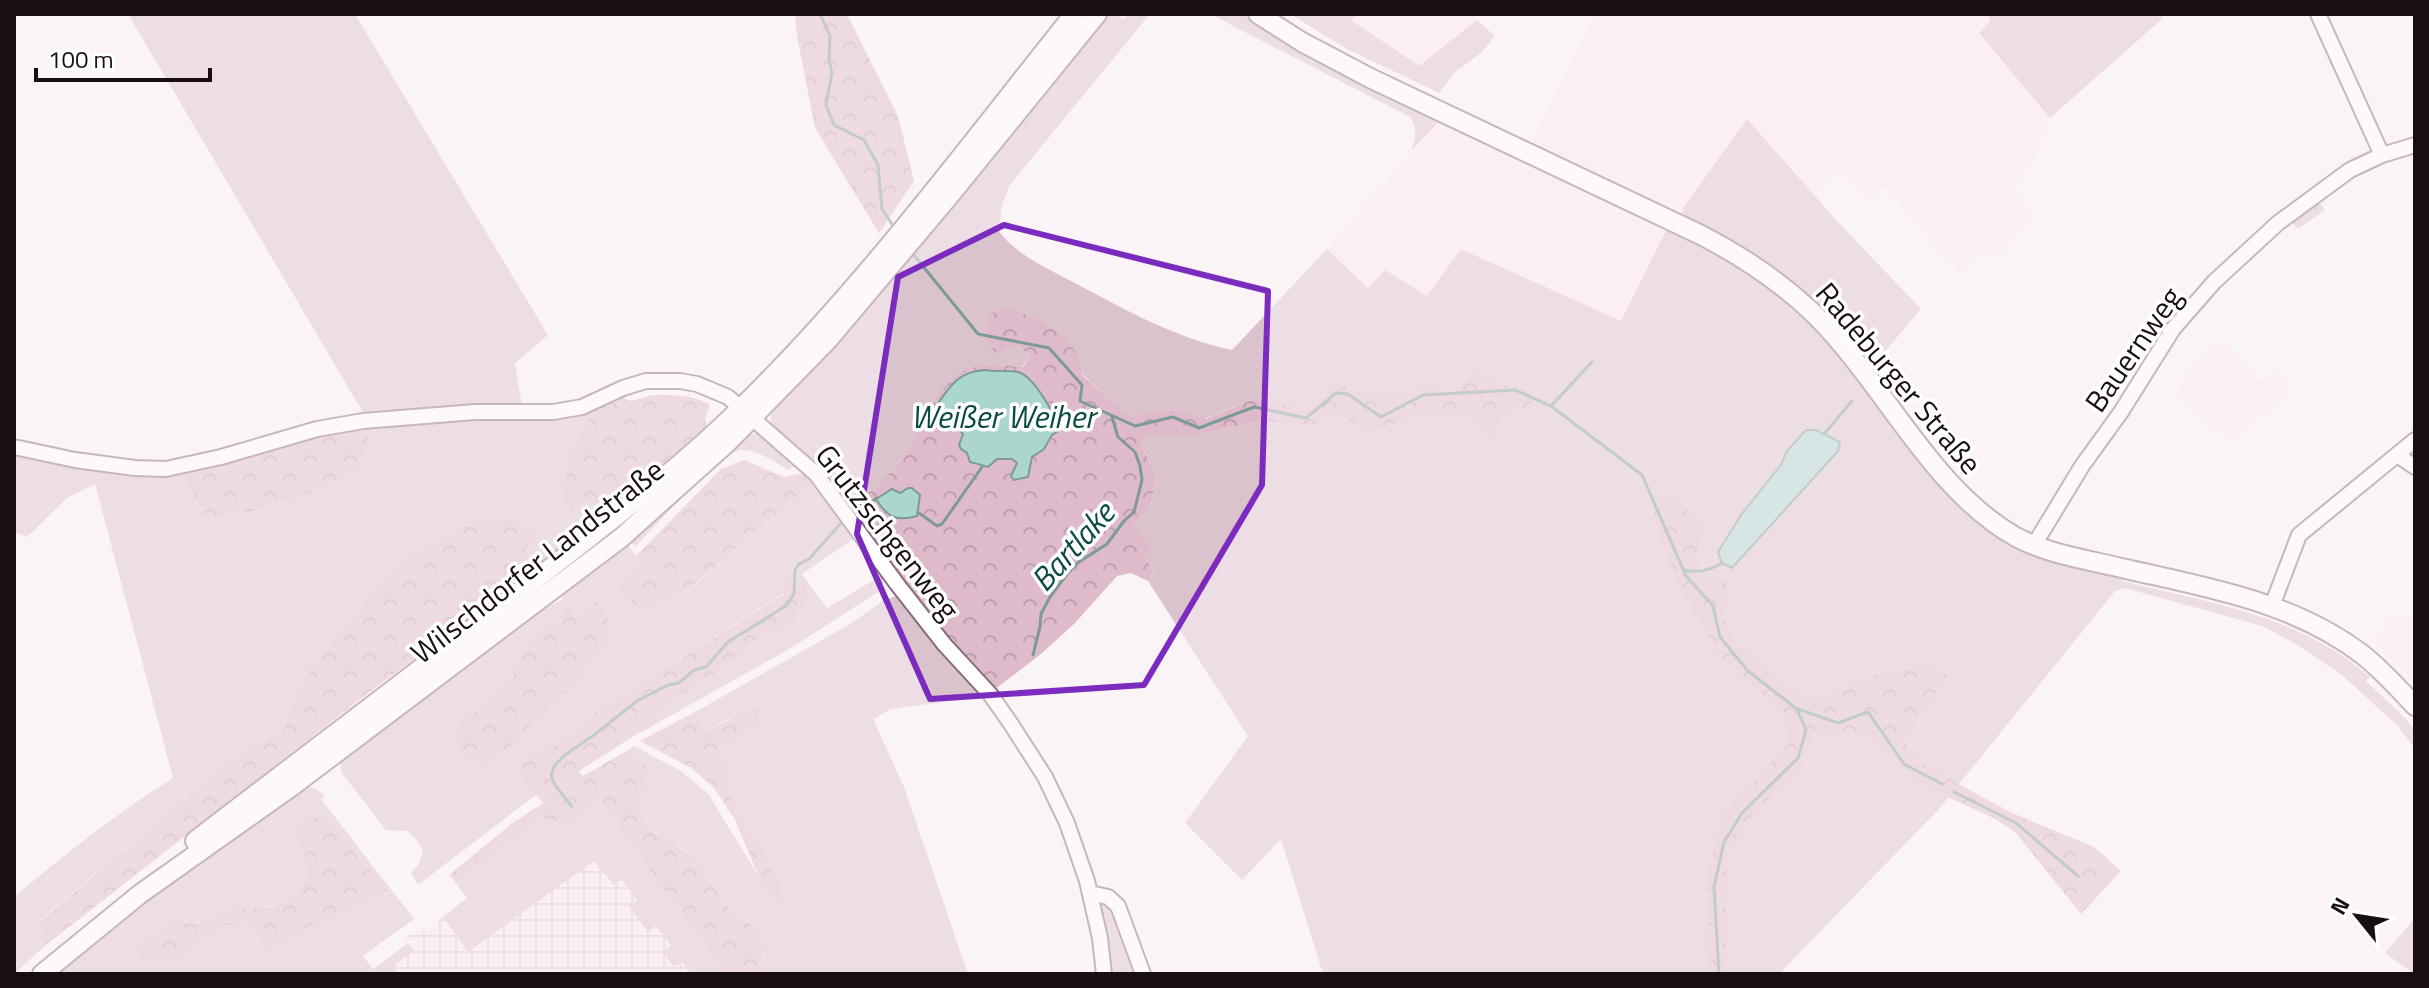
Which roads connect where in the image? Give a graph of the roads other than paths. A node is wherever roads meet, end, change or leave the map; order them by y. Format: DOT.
graph roads {
  1 [pos="1074,14"];
  2 [pos="1097,14"];
  3 [pos="1258,14"];
  4 [pos="2318,14"];
  5 [pos="2415,145"];
  6 [pos="2382,155"];
  7 [pos="747,413"];
  8 [pos="2415,440"];
  9 [pos="14,447"];
  10 [pos="2397,455"];
  11 [pos="2415,467"];
  12 [pos="2034,545"];
  13 [pos="2272,606"];
  14 [pos="2415,706"];
  15 [pos="1090,893"];
  16 [pos="27,974"];
  17 [pos="42,974"];
  18 [pos="1104,974"];
  19 [pos="1143,974"];
  1 -- 7 [label="main road, Wilschdorfer Landstraße"];
  2 -- 7 [label="main road, Wilschdorfer Landstraße"];
  3 -- 12 [label="main road, Radeburger Straße"];
  4 -- 6 [label="street"];
  5 -- 6 [label="street, Bauernweg"];
  6 -- 12 [label="street, Bauernweg"];
  7 -- 9 [label="street, Grutzschgenweg"];
  7 -- 15 [label="street, Grutzschgenweg"];
  7 -- 16 [label="main road, Wilschdorfer Landstraße"];
  7 -- 17 [label="main road, Wilschdorfer Landstraße"];
  8 -- 10 [label="street"];
  10 -- 11 [label="street"];
  10 -- 13 [label="street"];
  12 -- 13 [label="main road, Radeburger Straße"];
  13 -- 14 [label="main road, Radeburger Straße"];
  15 -- 18 [label="street, Grutzschgenweg"];
  15 -- 19 [label="street"];
}
